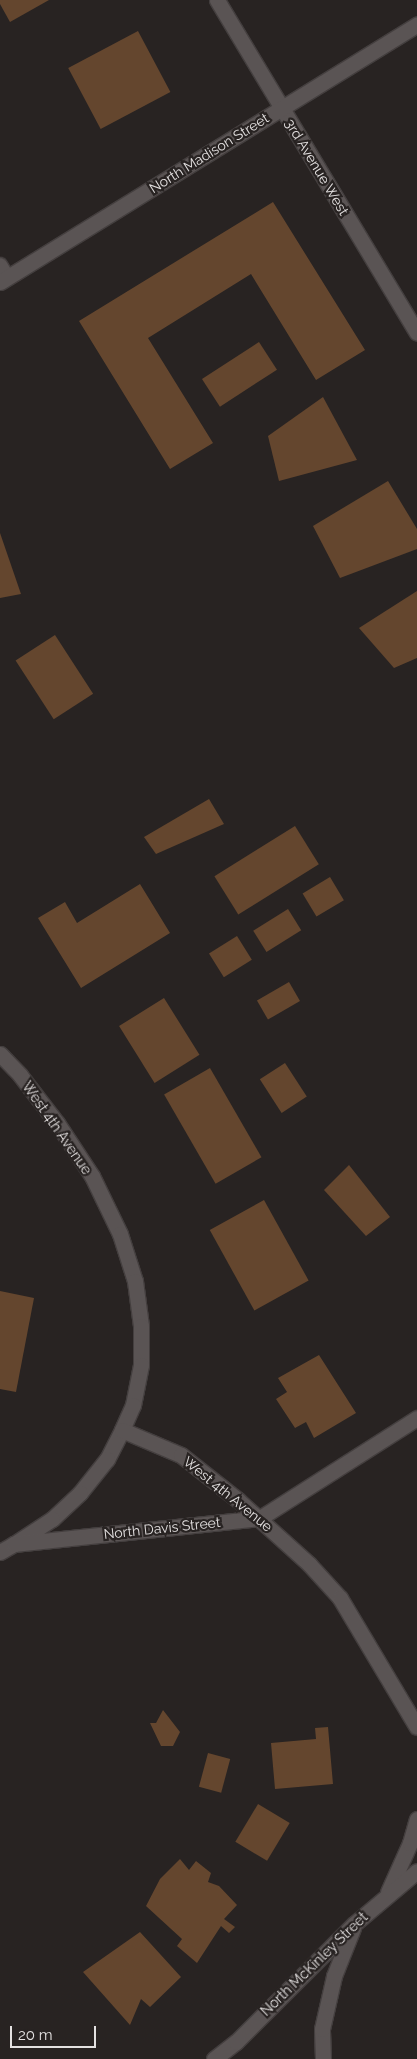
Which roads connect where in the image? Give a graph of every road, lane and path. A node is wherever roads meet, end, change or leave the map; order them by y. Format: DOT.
graph roads {
  1 [pos="217,0"];
  2 [pos="417,24"];
  3 [pos="282,108"];
  4 [pos="2,275"];
  5 [pos="417,333"];
  6 [pos="0,1054"];
  7 [pos="417,1418"];
  8 [pos="122,1430"];
  9 [pos="260,1518"];
  10 [pos="14,1544"];
  11 [pos="0,1552"];
  12 [pos="417,1728"];
  13 [pos="417,1820"];
  14 [pos="417,1872"];
  15 [pos="386,1896"];
  16 [pos="354,1924"];
  17 [pos="214,2059"];
  18 [pos="323,2059"];
  1 -- 3 [label="street, 3rd Avenue West"];
  2 -- 3 [label="street, North Madison Street"];
  3 -- 4 [label="street, North Madison Street"];
  3 -- 5 [label="street, 3rd Avenue West"];
  6 -- 8 [label="street, West 4th Avenue"];
  7 -- 9 [label="street, North Davis Street"];
  8 -- 9 [label="street, West 4th Avenue"];
  8 -- 10 [label="street"];
  9 -- 10 [label="street, North Davis Street"];
  9 -- 12 [label="street, West 4th Avenue"];
  10 -- 11 [label="street, North Davis Street"];
  13 -- 15 [label="street"];
  14 -- 15 [label="street, North McKinley Street"];
  15 -- 16 [label="street, North McKinley Street"];
  16 -- 17 [label="street, North McKinley Street"];
  16 -- 18 [label="street"];
}
